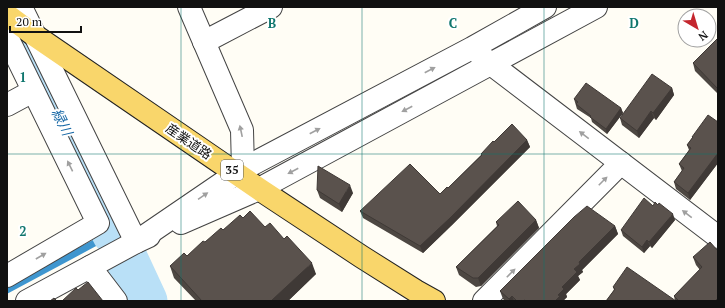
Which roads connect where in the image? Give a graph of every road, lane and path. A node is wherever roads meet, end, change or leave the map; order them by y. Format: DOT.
graph roads {
  1 [pos="20,7"];
  2 [pos="189,7"];
  3 [pos="271,7"];
  4 [pos="545,7"];
  5 [pos="586,10"];
  6 [pos="7,15"];
  7 [pos="33,34"];
  8 [pos="7,37"];
  9 [pos="204,42"];
  10 [pos="472,48"];
  11 [pos="490,64"];
  12 [pos="33,91"];
  13 [pos="7,105"];
  14 [pos="621,163"];
  15 [pos="240,171"];
  16 [pos="259,189"];
  17 [pos="718,238"];
  18 [pos="135,242"];
  19 [pos="98,262"];
  20 [pos="7,276"];
  21 [pos="27,301"];
  22 [pos="116,301"];
  23 [pos="434,301"];
  24 [pos="484,301"];
  1 -- 7 [label="street"];
  2 -- 9 [label="street"];
  3 -- 9 [label="street"];
  4 -- 10 [label="street"];
  5 -- 11 [label="street"];
  6 -- 7 [label="main road, 産業道路 / 35"];
  7 -- 15 [label="main road, 産業道路 / 35"];
  7 -- 18 [label="street"];
  8 -- 12 [label="street"];
  15 -- 9 [label="street, one-way"];
  10 -- 11 [label="street"];
  15 -- 10 [label="street, one-way"];
  14 -- 11 [label="street, one-way"];
  11 -- 16 [label="street, one-way"];
  12 -- 13 [label="street"];
  20 -- 12 [label="street, one-way"];
  17 -- 14 [label="street, one-way"];
  24 -- 14 [label="street, one-way"];
  15 -- 16 [label="main road, 産業道路 / 35"];
  18 -- 15 [label="street, one-way"];
  16 -- 18 [label="street"];
  16 -- 23 [label="main road, 産業道路 / 35"];
  18 -- 19 [label="street"];
  19 -- 21 [label="street"];
  19 -- 22 [label="street"];
}
